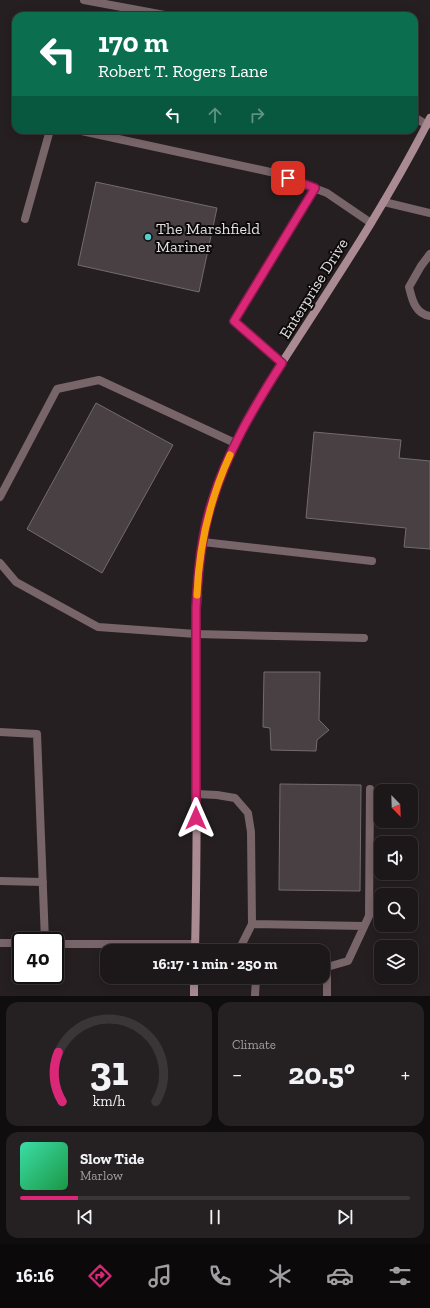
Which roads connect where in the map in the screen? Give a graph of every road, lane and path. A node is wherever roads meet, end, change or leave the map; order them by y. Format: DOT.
graph roads {
  1 [pos="84,0"];
  2 [pos="148,12"];
  3 [pos="418,117"];
  4 [pos="428,121"];
  5 [pos="49,134"];
  6 [pos="96,134"];
  7 [pos="315,188"];
  8 [pos="384,202"];
  9 [pos="430,213"];
  10 [pos="25,219"];
  11 [pos="371,223"];
  12 [pos="430,254"];
  13 [pos="430,316"];
  14 [pos="282,363"];
  15 [pos="235,443"];
  16 [pos="0,497"];
  17 [pos="203,542"];
  18 [pos="372,561"];
  19 [pos="0,563"];
  20 [pos="196,634"];
  21 [pos="364,638"];
  22 [pos="0,732"];
  23 [pos="370,789"];
  24 [pos="196,794"];
  25 [pos="0,881"];
  26 [pos="43,882"];
  27 [pos="252,924"];
  28 [pos="364,926"];
  29 [pos="45,932"];
  30 [pos="0,943"];
  31 [pos="12,943"];
  32 [pos="64,944"];
  33 [pos="195,944"];
  34 [pos="242,944"];
  35 [pos="100,945"];
  36 [pos="330,966"];
  37 [pos="194,984"];
  38 [pos="256,984"];
  39 [pos="326,984"];
  40 [pos="194,996"];
  41 [pos="255,996"];
  42 [pos="327,996"];
  1 -- 2 [label="street"];
  3 -- 4 [label="street"];
  4 -- 8 [label="street, Enterprise Drive"];
  5 -- 10 [label="street"];
  6 -- 7 [label="street"];
  7 -- 11 [label="street"];
  7 -- 14 [label="street"];
  8 -- 9 [label="street"];
  8 -- 11 [label="street, Enterprise Drive"];
  11 -- 14 [label="street, Enterprise Drive"];
  12 -- 13 [label="street"];
  14 -- 15 [label="street, Enterprise Drive"];
  15 -- 16 [label="street"];
  15 -- 17 [label="street, Enterprise Drive"];
  17 -- 18 [label="street"];
  17 -- 20 [label="street, Enterprise Drive"];
  19 -- 20 [label="street"];
  20 -- 21 [label="street"];
  20 -- 24 [label="street, Enterprise Drive"];
  22 -- 26 [label="street"];
  23 -- 28 [label="street"];
  24 -- 27 [label="street"];
  24 -- 33 [label="street, Enterprise Drive"];
  25 -- 26 [label="street"];
  26 -- 29 [label="street"];
  27 -- 28 [label="street"];
  27 -- 34 [label="street"];
  28 -- 36 [label="street"];
  30 -- 31 [label="street"];
  32 -- 35 [label="street"];
  37 -- 40 [label="street"];
  38 -- 41 [label="street"];
  39 -- 42 [label="street"];
}
